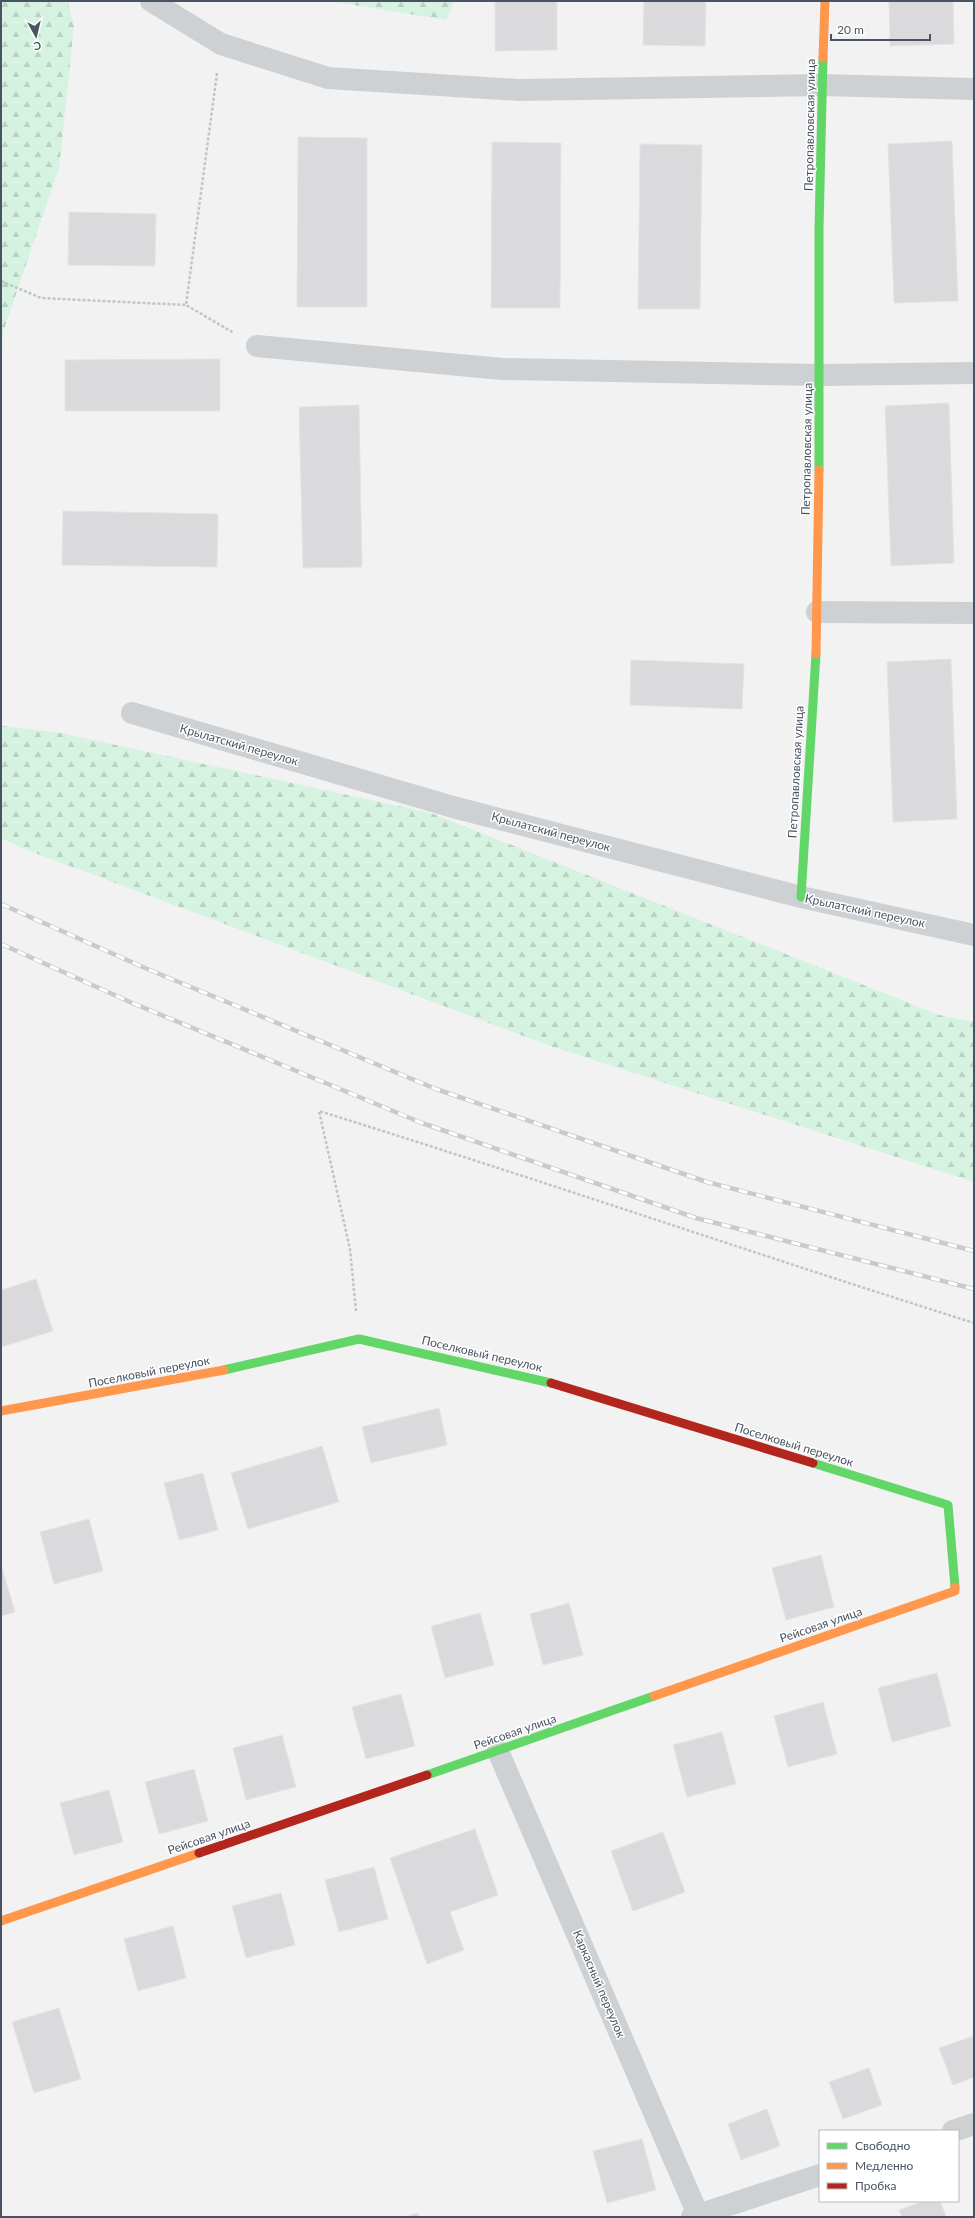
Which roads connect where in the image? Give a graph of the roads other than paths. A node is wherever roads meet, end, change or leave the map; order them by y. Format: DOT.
graph roads {
  1 [pos="151,1"];
  2 [pos="826,1"];
  3 [pos="821,86"];
  4 [pos="974,89"];
  5 [pos="257,346"];
  6 [pos="974,373"];
  7 [pos="821,375"];
  8 [pos="817,612"];
  9 [pos="974,613"];
  10 [pos="132,713"];
  11 [pos="801,897"];
  12 [pos="974,935"];
  13 [pos="1,1412"];
  14 [pos="948,1505"];
  15 [pos="498,1750"];
  16 [pos="1,1921"];
  17 [pos="974,2124"];
  18 [pos="956,2130"];
  19 [pos="819,2175"];
  20 [pos="696,2216"];
  1 -- 3 [label="street"];
  2 -- 3 [label="street, Петропавловская улица"];
  3 -- 4 [label="street"];
  3 -- 7 [label="street, Петропавловская улица"];
  5 -- 7 [label="street"];
  6 -- 7 [label="street"];
  7 -- 8 [label="street, Петропавловская улица"];
  8 -- 9 [label="street"];
  8 -- 11 [label="street, Петропавловская улица"];
  10 -- 11 [label="street, Крылатский переулок"];
  11 -- 12 [label="street, Крылатский переулок"];
  13 -- 14 [label="street, Поселковый переулок"];
  14 -- 15 [label="street, Рейсовая улица"];
  15 -- 16 [label="street, Рейсовая улица"];
  15 -- 20 [label="street, Каркасный переулок"];
  17 -- 18 [label="street"];
  19 -- 20 [label="street"];
}
